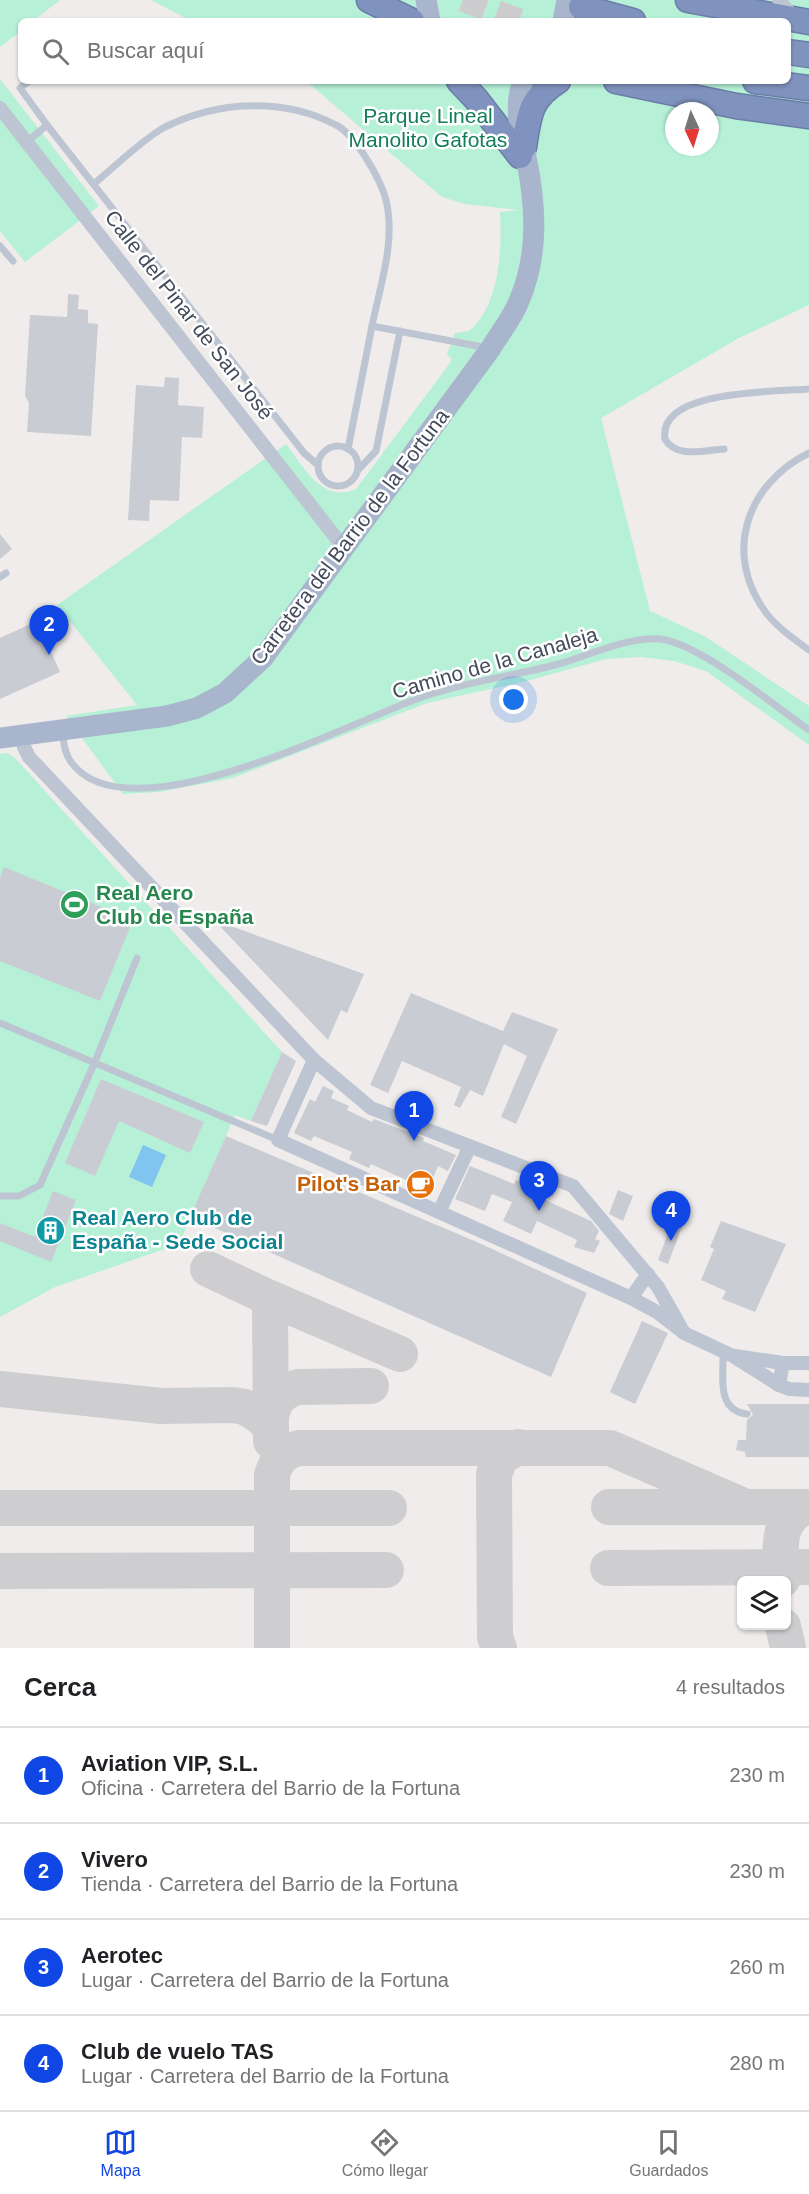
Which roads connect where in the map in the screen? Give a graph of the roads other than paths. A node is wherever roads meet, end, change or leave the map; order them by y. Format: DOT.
graph roads {
  1 [pos="367,0"];
  2 [pos="426,0"];
  3 [pos="688,0"];
  4 [pos="780,0"];
  5 [pos="734,5"];
  6 [pos="570,9"];
  7 [pos="388,18"];
  8 [pos="406,18"];
  9 [pos="429,18"];
  10 [pos="617,18"];
  11 [pos="787,18"];
  12 [pos="803,22"];
  13 [pos="791,52"];
  14 [pos="809,55"];
  15 [pos="25,84"];
  16 [pos="462,84"];
  17 [pos="478,84"];
  18 [pos="522,84"];
  19 [pos="554,84"];
  20 [pos="630,84"];
  21 [pos="778,84"];
  22 [pos="809,88"];
  23 [pos="0,108"];
  24 [pos="809,116"];
  25 [pos="47,125"];
  26 [pos="27,142"];
  27 [pos="522,152"];
  28 [pos="94,184"];
  29 [pos="0,246"];
  30 [pos="13,261"];
  31 [pos="372,326"];
  32 [pos="400,331"];
  33 [pos="491,348"];
  34 [pos="809,390"];
  35 [pos="348,449"];
  36 [pos="724,449"];
  37 [pos="809,453"];
  38 [pos="318,465"];
  39 [pos="358,470"];
  40 [pos="344,548"];
  41 [pos="809,650"];
  42 [pos="62,730"];
  43 [pos="809,730"];
  44 [pos="22,735"];
  45 [pos="0,738"];
  46 [pos="137,958"];
  47 [pos="0,1023"];
  48 [pos="314,1060"];
  49 [pos="94,1064"];
  50 [pos="278,1140"];
  51 [pos="470,1146"];
  52 [pos="0,1196"];
  53 [pos="439,1212"];
  54 [pos="648,1274"];
  55 [pos="631,1298"];
  56 [pos="662,1308"];
  57 [pos="728,1354"];
  58 [pos="783,1363"];
  59 [pos="809,1363"];
  60 [pos="779,1385"];
  61 [pos="809,1389"];
  62 [pos="747,1414"];
  1 -- 7 [label="highway"];
  1 -- 8 [label="highway"];
  2 -- 9 [label="main road"];
  3 -- 5 [label="highway"];
  4 -- 12 [label="street"];
  5 -- 11 [label="highway"];
  6 -- 10 [label="highway"];
  13 -- 14 [label="highway"];
  15 -- 25 [label="lane"];
  16 -- 27 [label="highway"];
  17 -- 27 [label="main road, Carretera del Barrio de la Fortuna"];
  18 -- 27 [label="main road, Carretera del Barrio de la Fortuna"];
  19 -- 27 [label="highway"];
  20 -- 24 [label="highway"];
  21 -- 22 [label="highway"];
  23 -- 26 [label="street, Calle del Pinar de San José"];
  25 -- 26 [label="lane"];
  25 -- 28 [label="lane"];
  26 -- 40 [label="street, Calle del Pinar de San José"];
  27 -- 33 [label="main road, Carretera del Barrio de la Fortuna"];
  28 -- 31 [label="lane"];
  28 -- 38 [label="lane"];
  29 -- 30 [label="lane"];
  31 -- 32 [label="lane"];
  31 -- 35 [label="lane"];
  32 -- 33 [label="lane"];
  32 -- 39 [label="lane"];
  33 -- 40 [label="main road, Carretera del Barrio de la Fortuna"];
  34 -- 36 [label="lane"];
  35 -- 38 [label="lane"];
  35 -- 39 [label="lane"];
  37 -- 41 [label="lane"];
  38 -- 39 [label="lane"];
  40 -- 42 [label="main road, Carretera del Barrio de la Fortuna"];
  42 -- 43 [label="lane, Camino de la Canaleja"];
  42 -- 44 [label="main road, Carretera del Barrio de la Fortuna"];
  44 -- 45 [label="main road, Carretera del Barrio de la Fortuna"];
  44 -- 48 [label="street"];
  46 -- 49 [label="lane"];
  47 -- 49 [label="lane"];
  48 -- 50 [label="street"];
  48 -- 51 [label="street"];
  49 -- 50 [label="lane"];
  49 -- 52 [label="lane"];
  50 -- 53 [label="street"];
  51 -- 53 [label="street"];
  51 -- 54 [label="street"];
  53 -- 55 [label="street"];
  54 -- 55 [label="street"];
  54 -- 56 [label="street"];
  55 -- 56 [label="street"];
  56 -- 57 [label="street"];
  57 -- 58 [label="street"];
  57 -- 60 [label="street"];
  57 -- 62 [label="lane"];
  58 -- 59 [label="street"];
  58 -- 60 [label="street"];
  60 -- 61 [label="street"];
}
